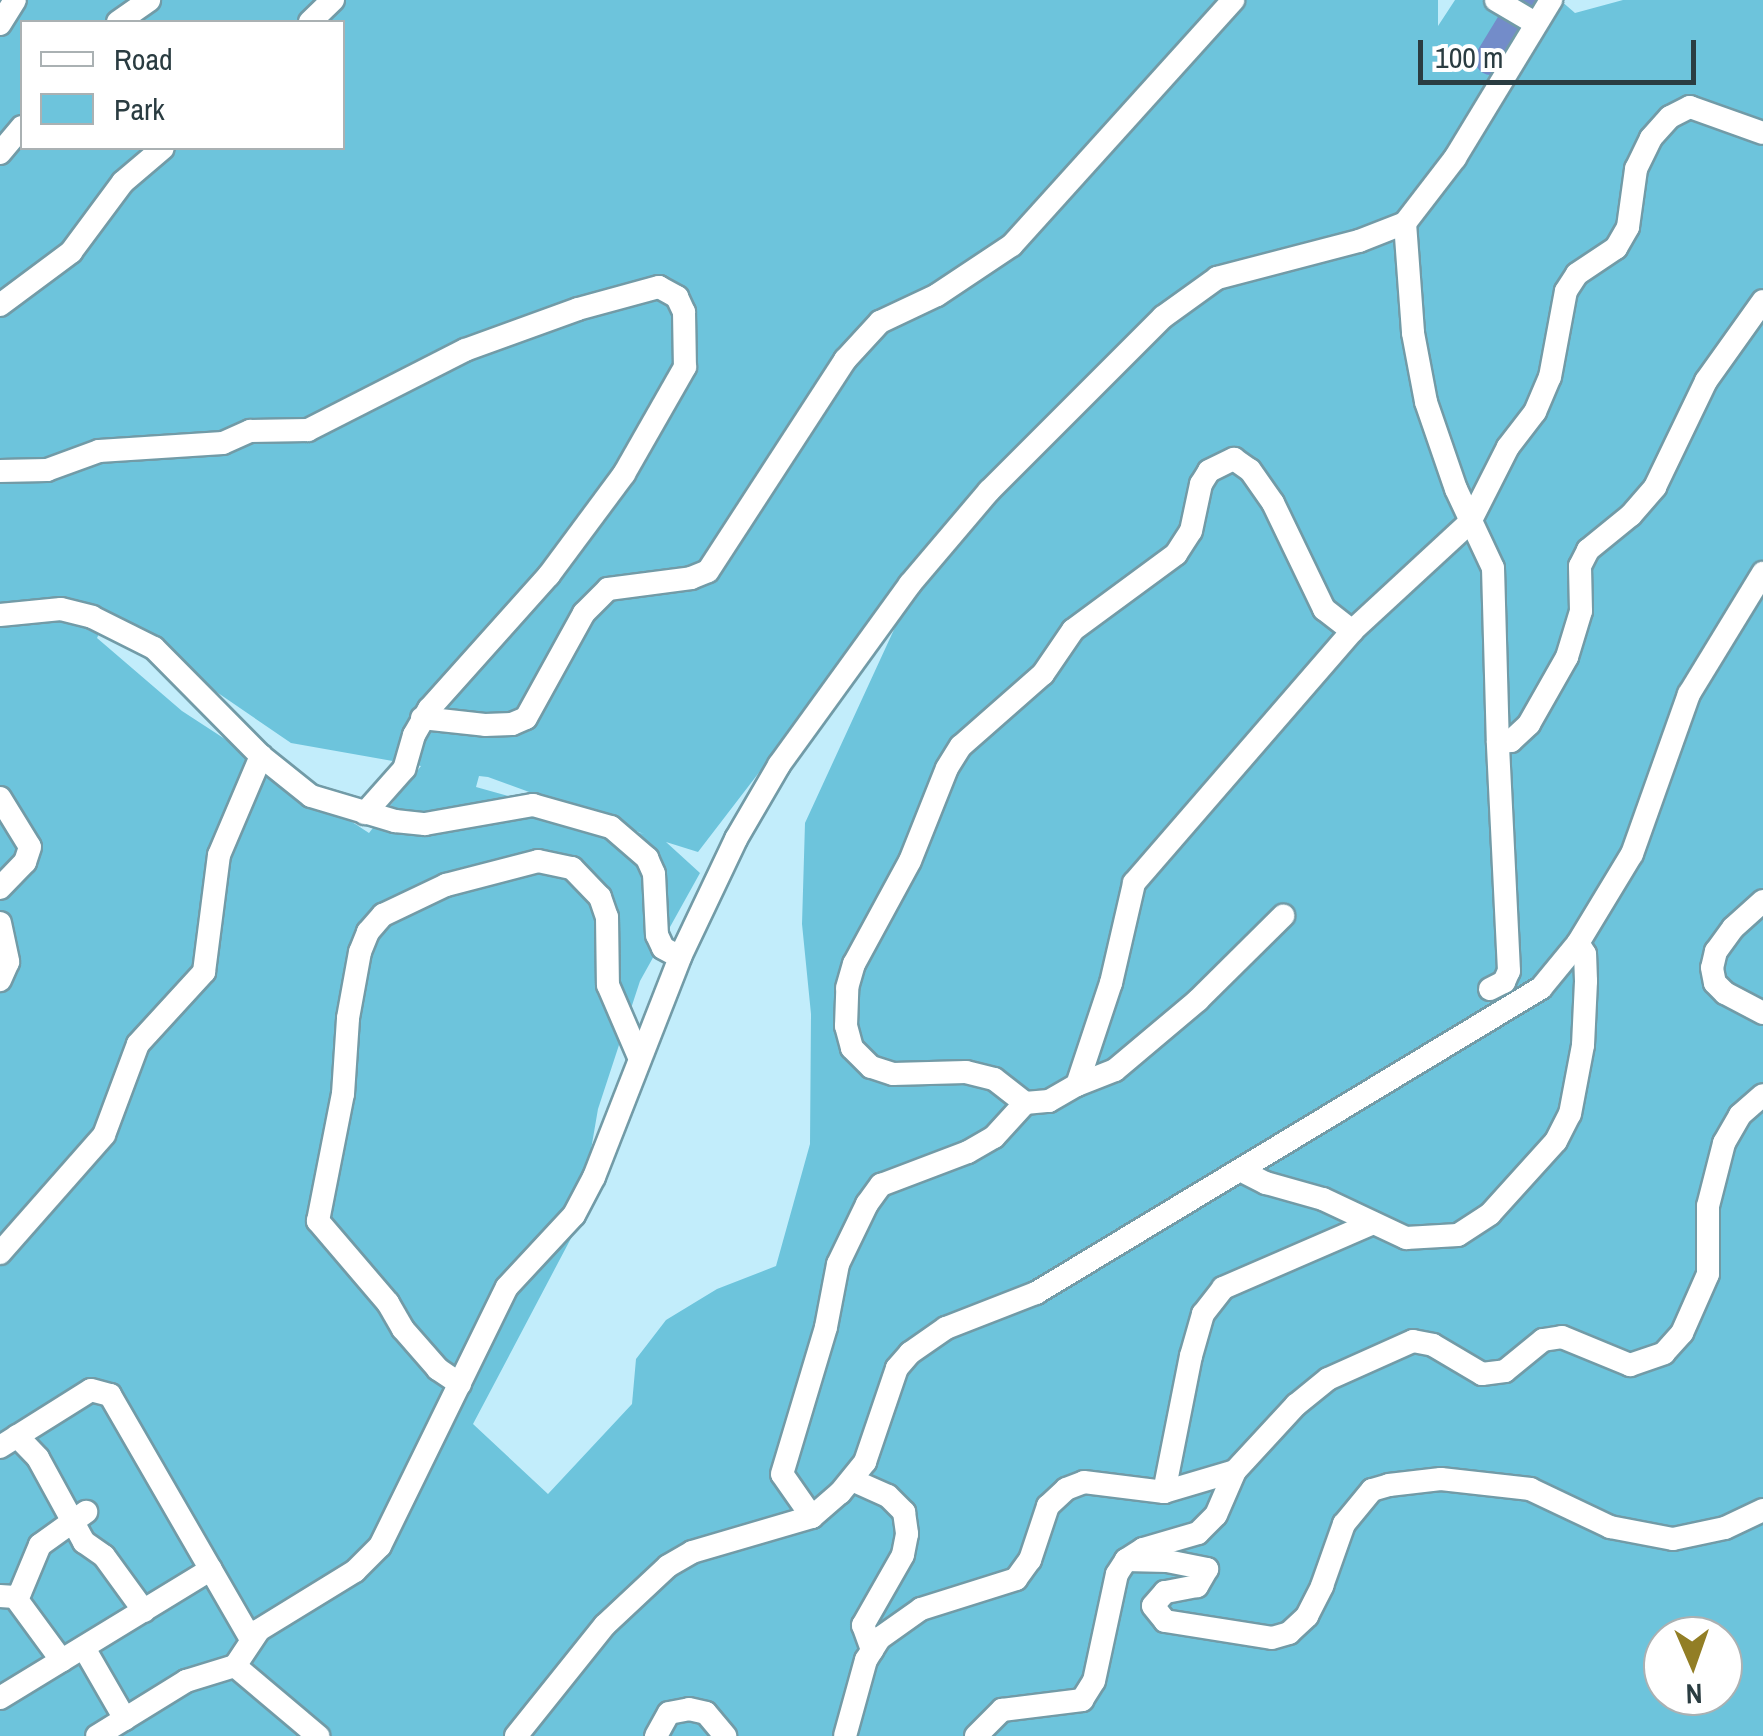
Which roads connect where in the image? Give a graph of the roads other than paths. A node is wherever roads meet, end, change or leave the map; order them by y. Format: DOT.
graph roads {
  1 [pos="15,0"];
  2 [pos="149,0"];
  3 [pos="333,0"];
  4 [pos="1233,0"];
  5 [pos="1496,0"];
  6 [pos="1551,0"];
  7 [pos="121,20"];
  8 [pos="312,20"];
  9 [pos="0,24"];
  10 [pos="1536,24"];
  11 [pos="20,129"];
  12 [pos="1763,133"];
  13 [pos="161,150"];
  14 [pos="0,154"];
  15 [pos="1405,223"];
  16 [pos="1763,301"];
  17 [pos="0,304"];
  18 [pos="0,471"];
  19 [pos="1470,522"];
  20 [pos="1763,573"];
  21 [pos="0,615"];
  22 [pos="1352,632"];
  23 [pos="422,718"];
  24 [pos="1498,742"];
  25 [pos="260,756"];
  26 [pos="0,798"];
  27 [pos="365,813"];
  28 [pos="0,888"];
  29 [pos="1763,901"];
  30 [pos="1283,916"];
  31 [pos="0,923"];
  32 [pos="1578,944"];
  33 [pos="680,957"];
  34 [pos="0,980"];
  35 [pos="1490,990"];
  36 [pos="1763,1013"];
  37 [pos="639,1057"];
  38 [pos="1077,1086"];
  39 [pos="1763,1095"];
  40 [pos="1025,1103"];
  41 [pos="1242,1171"];
  42 [pos="1373,1223"];
  43 [pos="0,1253"];
  44 [pos="460,1384"];
  45 [pos="8,1442"];
  46 [pos="1235,1472"];
  47 [pos="852,1480"];
  48 [pos="1164,1492"];
  49 [pos="1763,1510"];
  50 [pos="81,1515"];
  51 [pos="812,1518"];
  52 [pos="1126,1560"];
  53 [pos="211,1569"];
  54 [pos="8,1597"];
  55 [pos="144,1610"];
  56 [pos="250,1637"];
  57 [pos="84,1648"];
  58 [pos="872,1650"];
  59 [pos="62,1661"];
  60 [pos="235,1666"];
  61 [pos="0,1698"];
  62 [pos="125,1719"];
  63 [pos="97,1736"];
  64 [pos="318,1736"];
  65 [pos="516,1736"];
  66 [pos="656,1736"];
  67 [pos="725,1736"];
  68 [pos="845,1736"];
  69 [pos="976,1736"];
  1 -- 9 [label="street"];
  2 -- 7 [label="street"];
  3 -- 8 [label="street"];
  4 -- 23 [label="street"];
  5 -- 10 [label="street"];
  6 -- 10 [label="street"];
  10 -- 15 [label="street"];
  11 -- 14 [label="street"];
  12 -- 19 [label="street"];
  13 -- 17 [label="street"];
  15 -- 19 [label="street"];
  15 -- 33 [label="street"];
  16 -- 24 [label="street"];
  18 -- 23 [label="street"];
  19 -- 22 [label="street"];
  19 -- 24 [label="street"];
  20 -- 32 [label="street"];
  21 -- 25 [label="street"];
  22 -- 38 [label="street"];
  22 -- 40 [label="street"];
  23 -- 27 [label="street"];
  24 -- 35 [label="street"];
  25 -- 27 [label="street"];
  25 -- 43 [label="street"];
  26 -- 28 [label="street"];
  27 -- 33 [label="street"];
  29 -- 36 [label="street"];
  30 -- 38 [label="street"];
  31 -- 34 [label="street"];
  32 -- 41 [label="street"];
  32 -- 42 [label="street"];
  33 -- 37 [label="street"];
  37 -- 44 [label="street"];
  37 -- 44 [label="street"];
  38 -- 40 [label="street"];
  39 -- 46 [label="street"];
  40 -- 51 [label="street"];
  41 -- 42 [label="street"];
  41 -- 47 [label="street"];
  42 -- 48 [label="street"];
  44 -- 56 [label="street"];
  45 -- 50 [label="street"];
  45 -- 53 [label="street"];
  46 -- 48 [label="street"];
  46 -- 52 [label="street"];
  47 -- 51 [label="street"];
  47 -- 58 [label="street"];
  48 -- 58 [label="street"];
  49 -- 52 [label="street"];
  50 -- 54 [label="street"];
  50 -- 55 [label="street"];
  51 -- 65 [label="street"];
  52 -- 69 [label="street"];
  53 -- 55 [label="street"];
  53 -- 56 [label="street"];
  54 -- 59 [label="street"];
  55 -- 57 [label="street"];
  56 -- 60 [label="street"];
  57 -- 59 [label="street"];
  57 -- 62 [label="street"];
  58 -- 68 [label="street"];
  59 -- 61 [label="street"];
  60 -- 62 [label="street"];
  60 -- 64 [label="street"];
  62 -- 63 [label="street"];
  66 -- 67 [label="street"];
}
